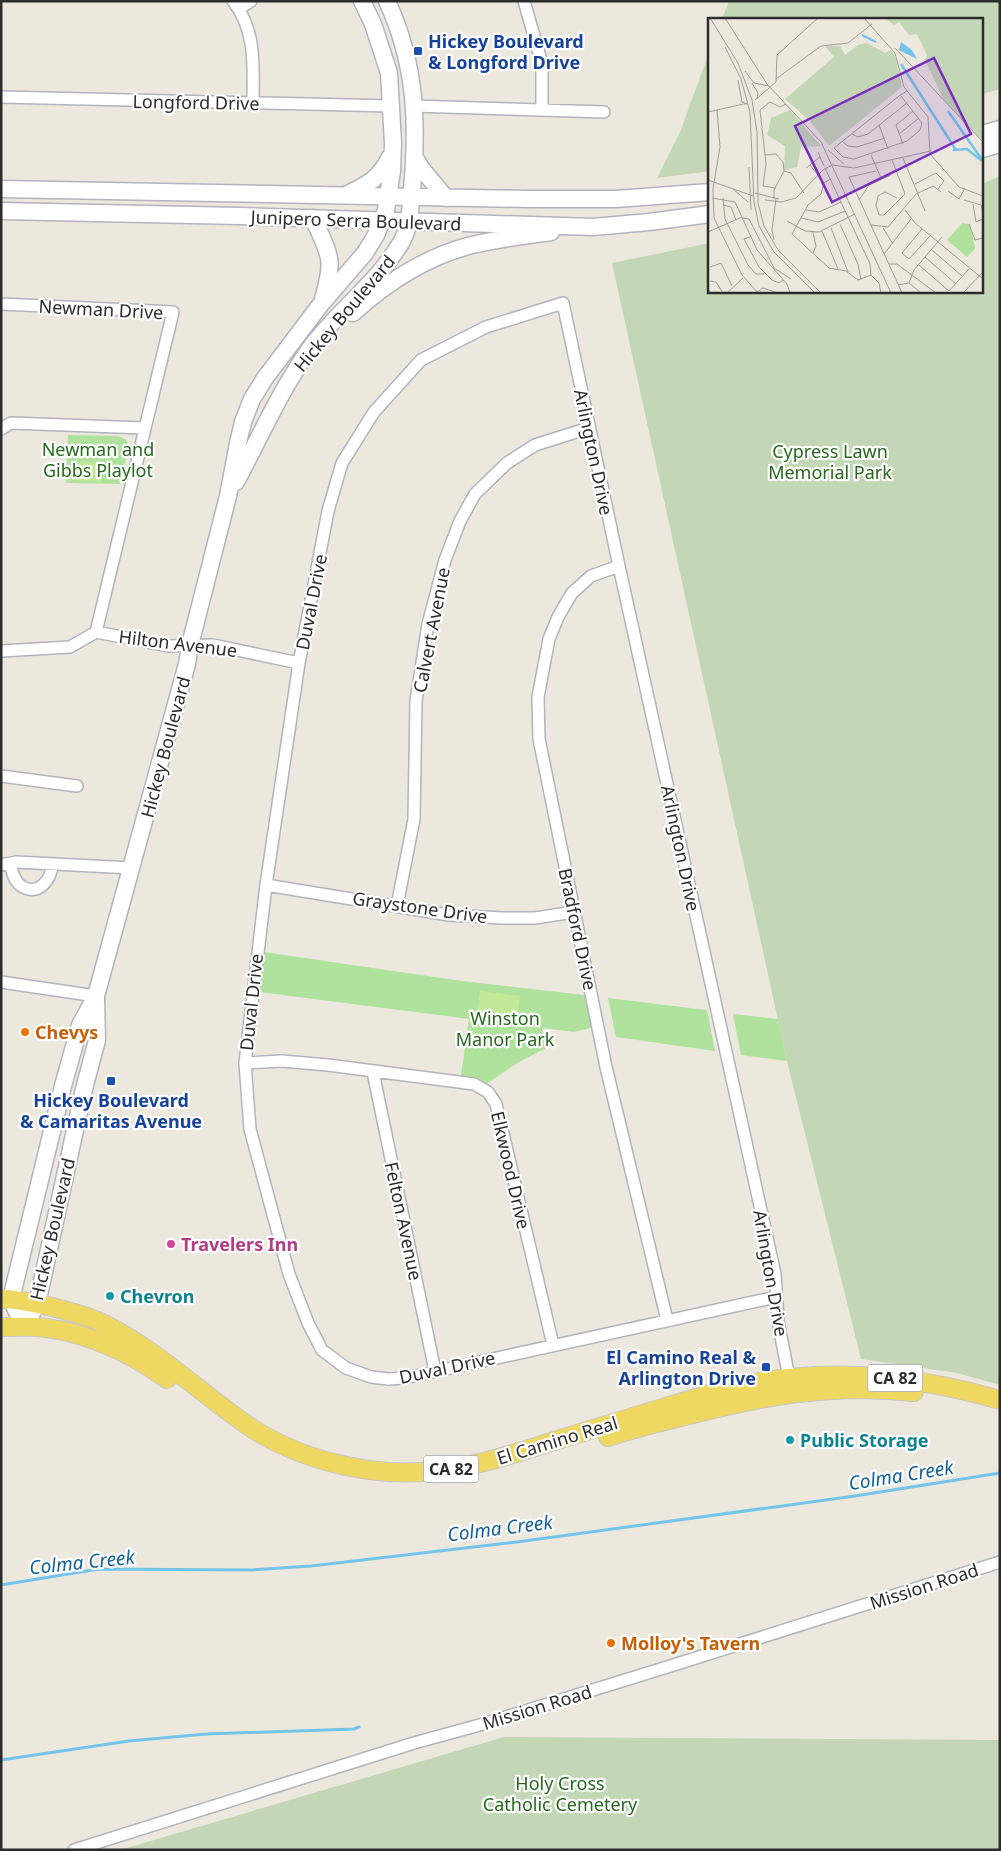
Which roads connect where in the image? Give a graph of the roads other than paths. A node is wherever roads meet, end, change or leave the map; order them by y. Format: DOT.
graph roads {
  1 [pos="251,1"];
  2 [pos="362,1"];
  3 [pos="387,1"];
  4 [pos="524,1"];
  5 [pos="236,5"];
  6 [pos="1,98"];
  7 [pos="253,103"];
  8 [pos="391,106"];
  9 [pos="414,106"];
  10 [pos="542,110"];
  11 [pos="604,112"];
  12 [pos="1000,129"];
  13 [pos="984,133"];
  14 [pos="1000,144"];
  15 [pos="984,148"];
  16 [pos="392,153"];
  17 [pos="414,156"];
  18 [pos="1,189"];
  19 [pos="708,192"];
  20 [pos="343,196"];
  21 [pos="388,197"];
  22 [pos="411,198"];
  23 [pos="446,198"];
  24 [pos="1,211"];
  25 [pos="708,214"];
  26 [pos="313,218"];
  27 [pos="382,221"];
  28 [pos="410,222"];
  29 [pos="593,227"];
  30 [pos="563,303"];
  31 [pos="1,304"];
  32 [pos="321,304"];
  33 [pos="317,339"];
  34 [pos="144,428"];
  35 [pos="589,428"];
  36 [pos="1,429"];
  37 [pos="228,496"];
  38 [pos="618,566"];
  39 [pos="96,632"];
  40 [pos="190,645"];
  41 [pos="1,652"];
  42 [pos="299,663"];
  43 [pos="1,776"];
  44 [pos="76,786"];
  45 [pos="6,864"];
  46 [pos="52,864"];
  47 [pos="132,868"];
  48 [pos="266,885"];
  49 [pos="398,906"];
  50 [pos="574,912"];
  51 [pos="1,982"];
  52 [pos="96,996"];
  53 [pos="244,1062"];
  54 [pos="373,1072"];
  55 [pos="776,1297"];
  56 [pos="6,1299"];
  57 [pos="36,1304"];
  58 [pos="667,1320"];
  59 [pos="1,1326"];
  60 [pos="24,1327"];
  61 [pos="553,1345"];
  62 [pos="435,1371"];
  63 [pos="791,1385"];
  64 [pos="1000,1400"];
  65 [pos="1000,1411"];
  66 [pos="1000,1562"];
  67 [pos="74,1850"];
  1 -- 5 [label="street"];
  2 -- 8 [label="main road, Hickey Boulevard"];
  3 -- 9 [label="main road, Hickey Boulevard"];
  4 -- 10 [label="street"];
  5 -- 7 [label="street"];
  6 -- 7 [label="street, Longford Drive"];
  7 -- 8 [label="street, Longford Drive"];
  8 -- 16 [label="main road, Hickey Boulevard"];
  9 -- 10 [label="street"];
  9 -- 17 [label="main road, Hickey Boulevard"];
  10 -- 11 [label="street"];
  12 -- 13 [label="main road"];
  14 -- 15 [label="main road"];
  16 -- 20 [label="main road"];
  16 -- 21 [label="main road, Hickey Boulevard"];
  17 -- 22 [label="main road, Hickey Boulevard"];
  17 -- 23 [label="main road"];
  18 -- 20 [label="main road, Junipero Serra Boulevard"];
  19 -- 23 [label="main road, Junipero Serra Boulevard"];
  20 -- 21 [label="main road, Junipero Serra Boulevard"];
  21 -- 22 [label="main road, Junipero Serra Boulevard"];
  21 -- 27 [label="main road, Hickey Boulevard"];
  22 -- 23 [label="main road, Junipero Serra Boulevard"];
  22 -- 28 [label="main road, Hickey Boulevard"];
  24 -- 26 [label="main road, Junipero Serra Boulevard"];
  25 -- 29 [label="main road, Junipero Serra Boulevard"];
  26 -- 27 [label="main road, Junipero Serra Boulevard"];
  26 -- 32 [label="main road"];
  27 -- 28 [label="main road, Junipero Serra Boulevard"];
  27 -- 32 [label="main road, Hickey Boulevard"];
  28 -- 29 [label="main road, Junipero Serra Boulevard"];
  28 -- 33 [label="main road, Hickey Boulevard"];
  29 -- 33 [label="main road"];
  30 -- 35 [label="street, Arlington Drive"];
  30 -- 42 [label="street, Duval Drive"];
  31 -- 34 [label="street, Newman Drive"];
  32 -- 37 [label="main road, Hickey Boulevard"];
  33 -- 37 [label="main road, Hickey Boulevard"];
  34 -- 36 [label="street"];
  34 -- 39 [label="street, Newman Drive"];
  35 -- 38 [label="street, Arlington Drive"];
  35 -- 49 [label="street, Calvert Avenue"];
  37 -- 40 [label="main road, Hickey Boulevard"];
  38 -- 50 [label="street, Bradford Drive"];
  38 -- 55 [label="street, Arlington Drive"];
  39 -- 40 [label="street, Hilton Avenue"];
  39 -- 41 [label="street, Hilton Avenue"];
  40 -- 42 [label="street, Hilton Avenue"];
  40 -- 47 [label="main road, Hickey Boulevard"];
  42 -- 48 [label="street, Duval Drive"];
  43 -- 44 [label="street"];
  45 -- 46 [label="street"];
  45 -- 46 [label="street"];
  46 -- 47 [label="street"];
  47 -- 52 [label="main road, Hickey Boulevard"];
  48 -- 49 [label="street, Graystone Drive"];
  48 -- 53 [label="street, Duval Drive"];
  49 -- 50 [label="street, Graystone Drive"];
  50 -- 58 [label="street, Bradford Drive"];
  51 -- 52 [label="street"];
  52 -- 56 [label="main road, Hickey Boulevard"];
  52 -- 57 [label="main road, Hickey Boulevard"];
  53 -- 54 [label="street, Elkwood Drive"];
  53 -- 62 [label="street, Duval Drive"];
  54 -- 61 [label="street, Elkwood Drive"];
  54 -- 62 [label="street, Felton Avenue"];
  55 -- 58 [label="street, Duval Drive"];
  55 -- 63 [label="street, Arlington Drive"];
  56 -- 57 [label="main road, El Camino Real / CA 82"];
  56 -- 60 [label="main road, Hickey Boulevard"];
  57 -- 60 [label="main road, Hickey Boulevard"];
  57 -- 63 [label="main road, El Camino Real / CA 82"];
  58 -- 61 [label="street, Duval Drive"];
  59 -- 60 [label="main road, El Camino Real / CA 82"];
  60 -- 63 [label="main road, El Camino Real / CA 82"];
  61 -- 62 [label="street, Duval Drive"];
  63 -- 64 [label="main road, El Camino Real / CA 82"];
  63 -- 65 [label="main road, El Camino Real / CA 82"];
  66 -- 67 [label="street, Mission Road"];
}
